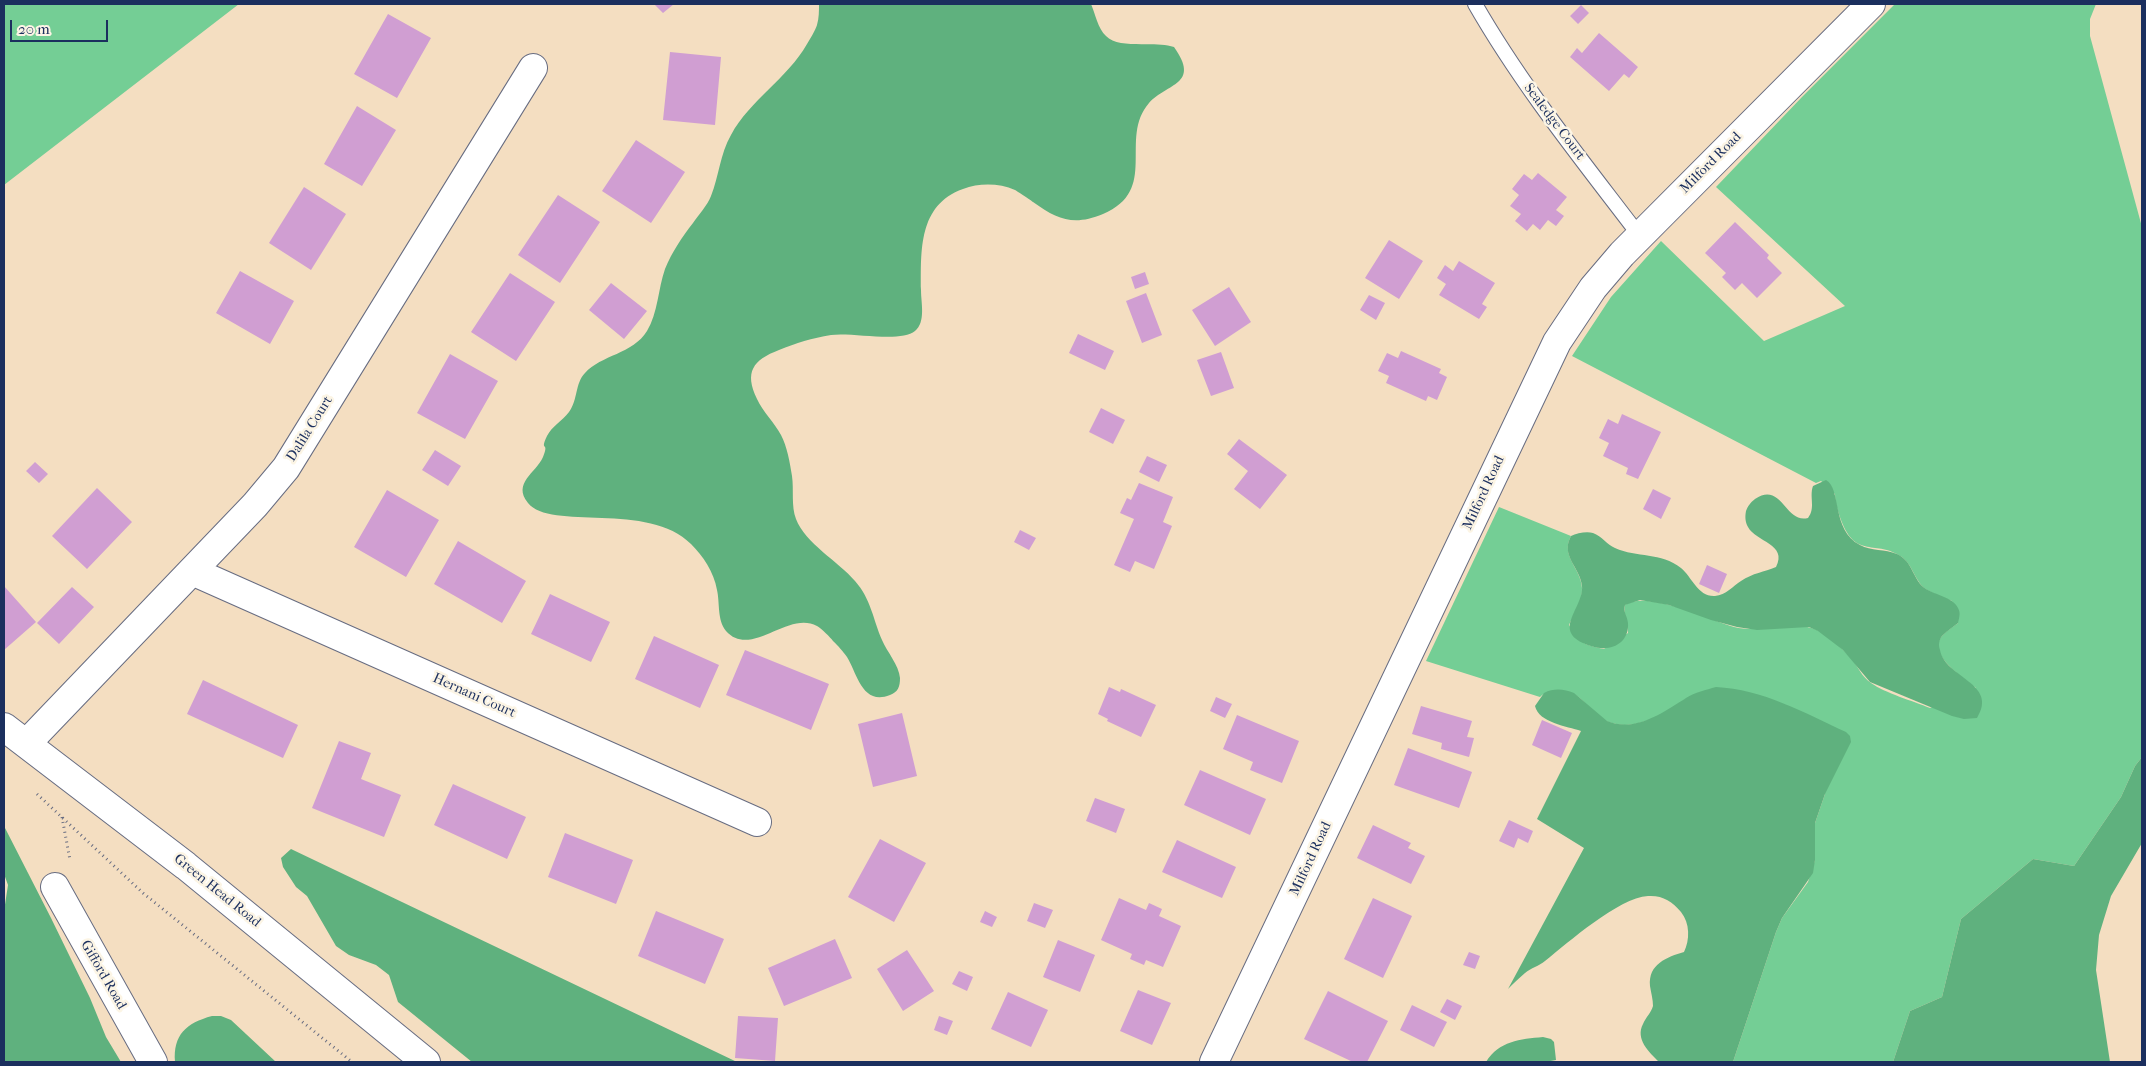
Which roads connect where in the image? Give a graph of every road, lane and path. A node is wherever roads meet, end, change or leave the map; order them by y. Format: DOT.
graph roads {
  1 [pos="1476,4"];
  2 [pos="1871,4"];
  3 [pos="533,68"];
  4 [pos="1640,235"];
  5 [pos="192,571"];
  6 [pos="4,727"];
  7 [pos="27,743"];
  8 [pos="33,790"];
  9 [pos="756,822"];
  10 [pos="55,887"];
  11 [pos="153,1062"];
  12 [pos="352,1062"];
  13 [pos="426,1062"];
  14 [pos="1214,1062"];
  1 -- 4 [label="lane, Sealedge Court"];
  2 -- 4 [label="street, Milford Road"];
  3 -- 5 [label="street, Dalila Court"];
  4 -- 14 [label="street, Milford Road"];
  5 -- 7 [label="street, Dalila Court"];
  5 -- 9 [label="street, Hernani Court"];
  6 -- 7 [label="street, Green Head Road"];
  7 -- 13 [label="street, Green Head Road"];
  8 -- 12 [label="path"];
  10 -- 11 [label="street, Gifford Road"];
}
